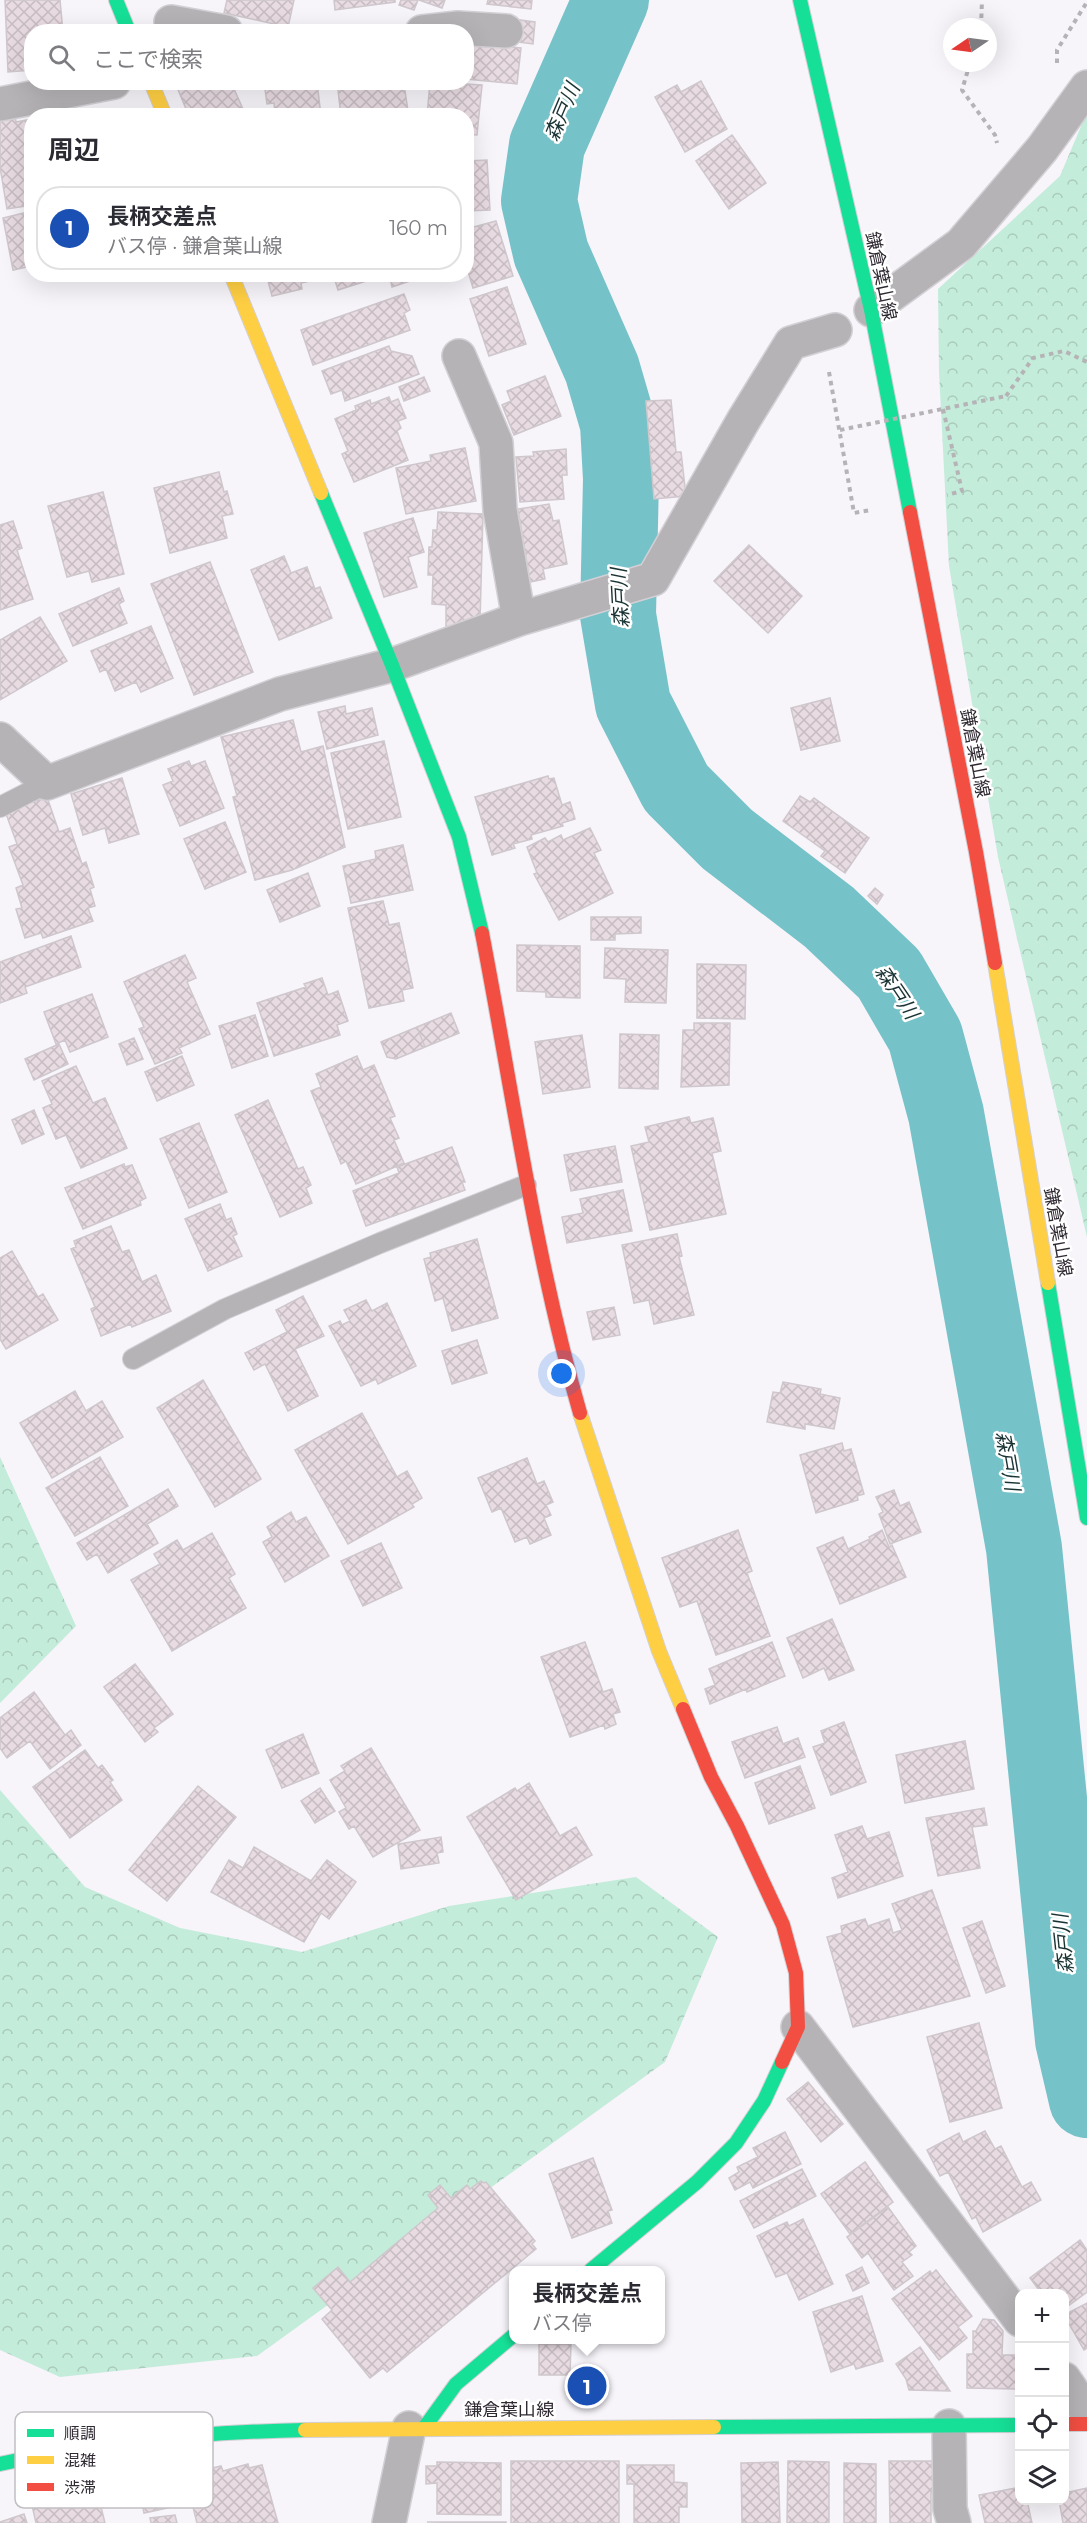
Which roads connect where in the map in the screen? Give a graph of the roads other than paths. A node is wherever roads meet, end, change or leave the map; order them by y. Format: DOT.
graph roads {
  1 [pos="116,0"];
  2 [pos="800,0"];
  3 [pos="174,18"];
  4 [pos="126,24"];
  5 [pos="196,24"];
  6 [pos="474,29"];
  7 [pos="506,31"];
  8 [pos="1087,87"];
  9 [pos="73,90"];
  10 [pos="154,90"];
  11 [pos="0,104"];
  12 [pos="162,108"];
  13 [pos="234,282"];
  14 [pos="871,310"];
  15 [pos="835,330"];
  16 [pos="459,356"];
  17 [pos="519,619"];
  18 [pos="392,665"];
  19 [pos="0,739"];
  20 [pos="47,783"];
  21 [pos="0,807"];
  22 [pos="526,1185"];
  23 [pos="133,1359"];
  24 [pos="1087,1518"];
  25 [pos="798,2027"];
  26 [pos="597,2266"];
  27 [pos="1015,2313"];
  28 [pos="509,2339"];
  29 [pos="1069,2385"];
  30 [pos="1087,2412"];
  31 [pos="1069,2424"];
  32 [pos="1087,2424"];
  33 [pos="1015,2425"];
  34 [pos="949,2426"];
  35 [pos="417,2428"];
  36 [pos="213,2433"];
  37 [pos="15,2461"];
  38 [pos="0,2464"];
  39 [pos="389,2523"];
  40 [pos="954,2523"];
  1 -- 4 [label="main road"];
  2 -- 14 [label="main road, 鎌倉葉山線"];
  3 -- 5 [label="street"];
  6 -- 7 [label="street"];
  8 -- 14 [label="street"];
  9 -- 11 [label="street"];
  10 -- 12 [label="main road"];
  13 -- 18 [label="main road"];
  14 -- 24 [label="main road, 鎌倉葉山線"];
  15 -- 17 [label="street"];
  16 -- 17 [label="street"];
  17 -- 18 [label="street"];
  18 -- 20 [label="street"];
  18 -- 22 [label="main road"];
  19 -- 20 [label="street"];
  20 -- 21 [label="lane"];
  22 -- 23 [label="lane"];
  22 -- 25 [label="main road"];
  25 -- 26 [label="main road"];
  25 -- 27 [label="street"];
  28 -- 35 [label="main road"];
  29 -- 30 [label="street"];
  31 -- 32 [label="main road"];
  33 -- 34 [label="main road, 鎌倉葉山線"];
  34 -- 35 [label="main road, 鎌倉葉山線"];
  34 -- 40 [label="street"];
  35 -- 36 [label="main road, 鎌倉葉山線"];
  35 -- 39 [label="street"];
  37 -- 38 [label="main road, 鎌倉葉山線"];
}
